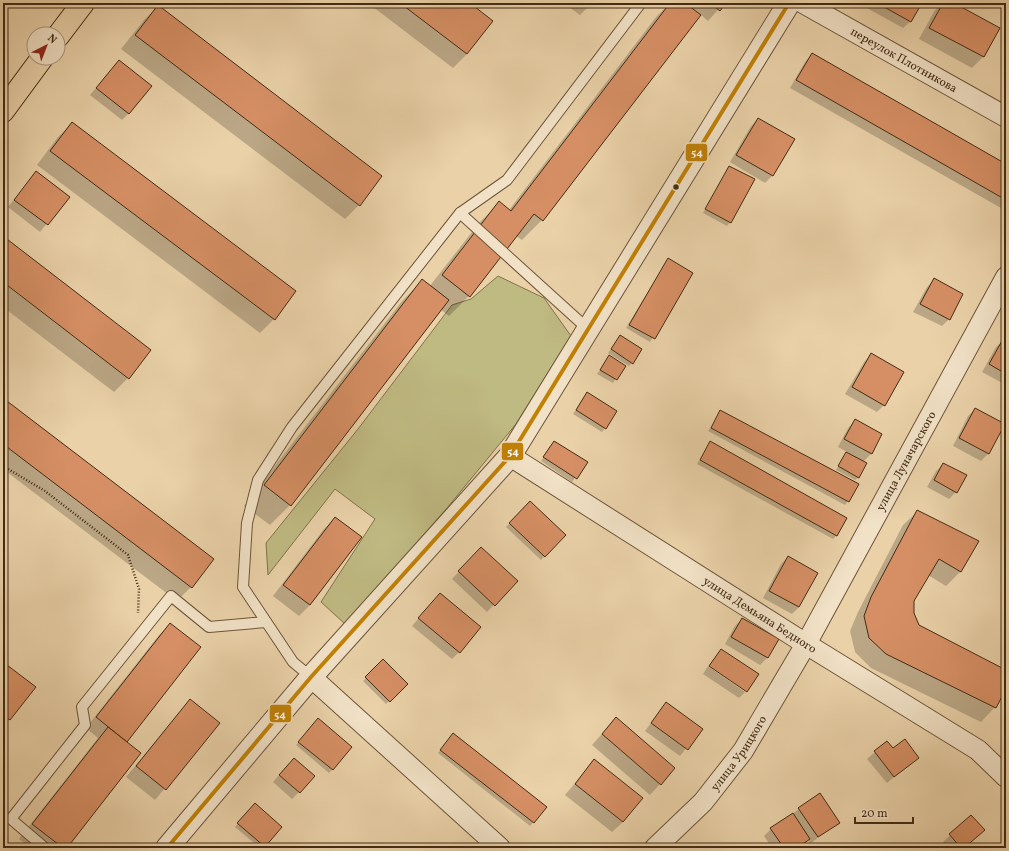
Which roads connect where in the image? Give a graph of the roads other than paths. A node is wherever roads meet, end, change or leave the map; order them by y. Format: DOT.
graph roads {
  1 [pos="83,3"];
  2 [pos="641,3"];
  3 [pos="789,3"];
  4 [pos="803,3"];
  5 [pos="66,26"];
  6 [pos="36,66"];
  7 [pos="5,104"];
  8 [pos="1006,117"];
  9 [pos="460,213"];
  10 [pos="1006,277"];
  11 [pos="589,330"];
  12 [pos="510,456"];
  13 [pos="266,622"];
  14 [pos="806,644"];
  15 [pos="311,677"];
  16 [pos="1006,777"];
  17 [pos="7,821"];
  18 [pos="45,848"];
  19 [pos="167,848"];
  20 [pos="500,848"];
  21 [pos="654,848"];
  1 -- 5 [label="main road"];
  2 -- 9 [label="lane"];
  3 -- 11 [label="street"];
  4 -- 8 [label="street, переулок Плотникова"];
  6 -- 7 [label="main road"];
  9 -- 11 [label="lane"];
  9 -- 13 [label="lane"];
  10 -- 14 [label="street, улица Луначарского"];
  11 -- 12 [label="street"];
  12 -- 14 [label="street, улица Демьяна Бедного"];
  12 -- 15 [label="street"];
  13 -- 15 [label="lane"];
  13 -- 17 [label="lane"];
  14 -- 16 [label="street, улица Демьяна Бедного"];
  14 -- 21 [label="street, улица Урицкого"];
  15 -- 19 [label="street"];
  15 -- 20 [label="street"];
  17 -- 18 [label="lane"];
}
